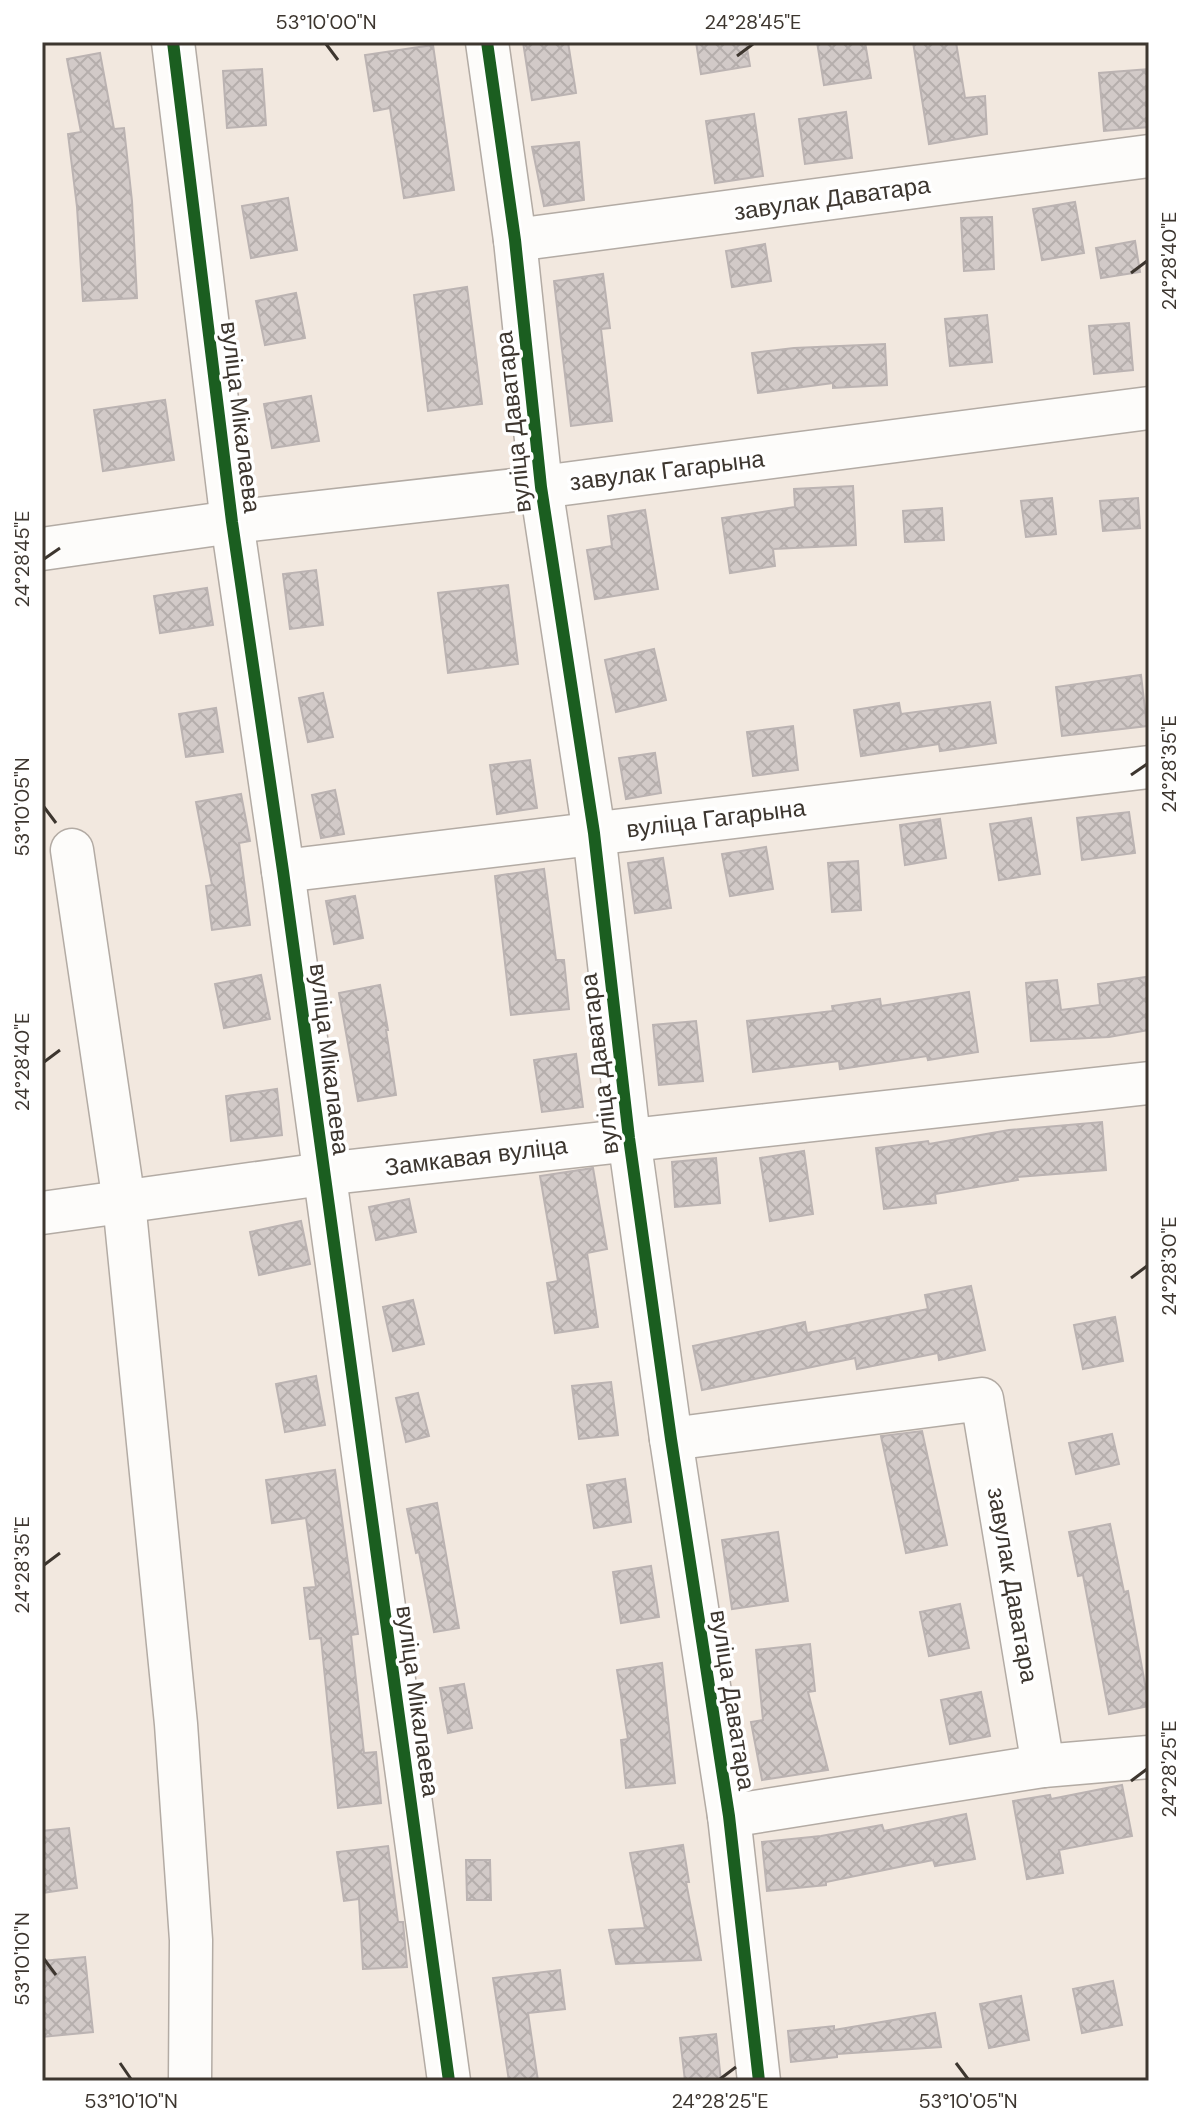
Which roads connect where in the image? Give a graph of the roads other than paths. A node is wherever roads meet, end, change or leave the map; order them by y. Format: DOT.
graph roads {
  1 [pos="173,42"];
  2 [pos="487,42"];
  3 [pos="1149,156"];
  4 [pos="515,240"];
  5 [pos="1149,408"];
  6 [pos="541,487"];
  7 [pos="232,522"];
  8 [pos="42,549"];
  9 [pos="1149,767"];
  10 [pos="594,833"];
  11 [pos="72,850"];
  12 [pos="283,871"];
  13 [pos="1149,1083"];
  14 [pos="629,1138"];
  15 [pos="323,1174"];
  16 [pos="124,1202"];
  17 [pos="42,1213"];
  18 [pos="671,1439"];
  19 [pos="1149,1757"];
  20 [pos="1043,1766"];
  21 [pos="729,1816"];
  22 [pos="190,2081"];
  23 [pos="449,2081"];
  24 [pos="759,2081"];
  1 -- 7 [label="street, вуліца Мікалаева"];
  2 -- 4 [label="street, вуліца Даватара"];
  3 -- 4 [label="street, завулак Даватара"];
  4 -- 6 [label="street, вуліца Даватара"];
  5 -- 6 [label="street, завулак Гагарына"];
  6 -- 7 [label="street, завулак Гагарына"];
  6 -- 10 [label="street, вуліца Даватара"];
  7 -- 8 [label="street, завулак Гагарына"];
  7 -- 12 [label="street, вуліца Мікалаева"];
  9 -- 10 [label="street, вуліца Гагарына"];
  10 -- 12 [label="street, вуліца Гагарына"];
  10 -- 14 [label="street, вуліца Даватара"];
  11 -- 16 [label="street"];
  12 -- 15 [label="street, вуліца Мікалаева"];
  13 -- 14 [label="street, Замкавая вуліца"];
  14 -- 15 [label="street, Замкавая вуліца"];
  14 -- 18 [label="street, вуліца Даватара"];
  15 -- 16 [label="street, Замкавая вуліца"];
  15 -- 23 [label="street, вуліца Мікалаева"];
  16 -- 17 [label="street, Замкавая вуліца"];
  16 -- 22 [label="street"];
  18 -- 20 [label="street, завулак Даватара"];
  18 -- 21 [label="street, вуліца Даватара"];
  19 -- 20 [label="street"];
  20 -- 21 [label="street"];
  21 -- 24 [label="street, вуліца Даватара"];
}
